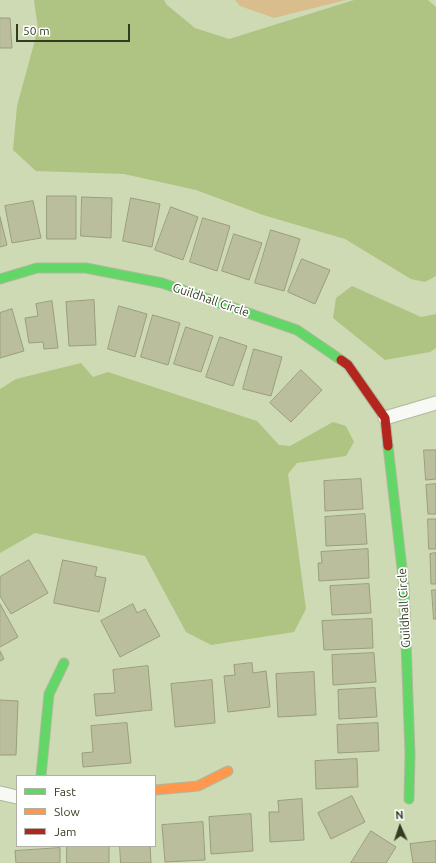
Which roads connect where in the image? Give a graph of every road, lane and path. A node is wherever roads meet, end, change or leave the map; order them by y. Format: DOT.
graph roads {
  1 [pos="0,279"];
  2 [pos="436,403"];
  3 [pos="384,418"];
  4 [pos="64,663"];
  5 [pos="228,771"];
  6 [pos="41,775"];
  7 [pos="156,790"];
  8 [pos="0,793"];
  9 [pos="16,797"];
  10 [pos="409,799"];
  1 -- 3 [label="street, Guildhall Circle"];
  2 -- 3 [label="street"];
  3 -- 10 [label="street, Guildhall Circle"];
  4 -- 6 [label="street"];
  5 -- 7 [label="street"];
  8 -- 9 [label="street"];
}
